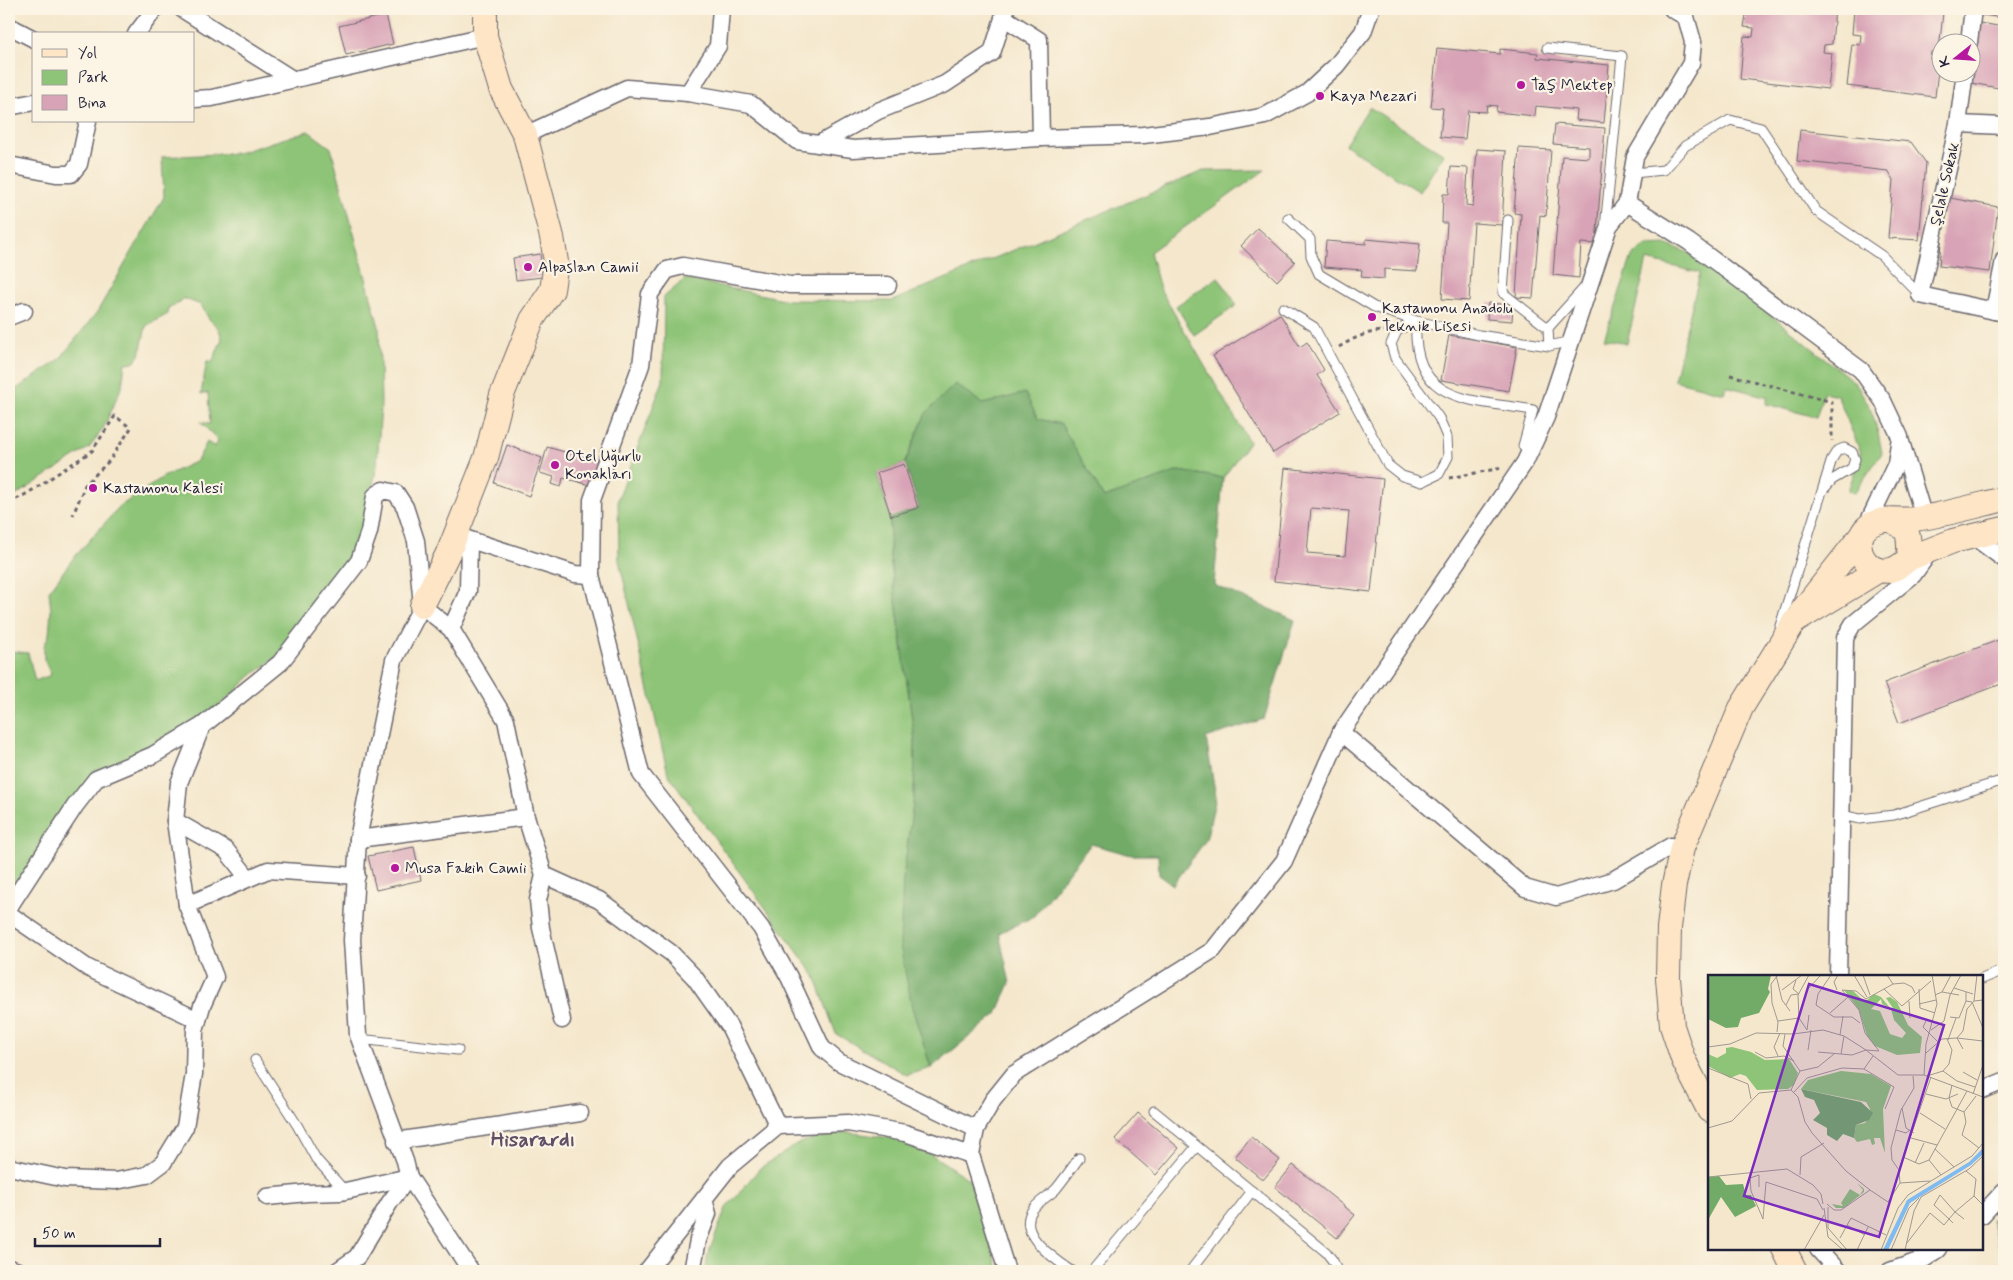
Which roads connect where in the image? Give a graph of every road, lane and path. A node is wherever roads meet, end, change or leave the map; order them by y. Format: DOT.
graph roads {
  1 [pos="155,9"];
  2 [pos="182,9"];
  3 [pos="721,9"];
  4 [pos="1371,9"];
  5 [pos="1672,9"];
  6 [pos="1973,9"];
  7 [pos="482,10"];
  8 [pos="1005,13"];
  9 [pos="9,26"];
  10 [pos="138,32"];
  11 [pos="1970,32"];
  12 [pos="485,36"];
  13 [pos="32,38"];
  14 [pos="1547,48"];
  15 [pos="292,79"];
  16 [pos="1964,82"];
  17 [pos="688,93"];
  18 [pos="195,100"];
  19 [pos="32,102"];
  20 [pos="9,107"];
  21 [pos="88,122"];
  22 [pos="1958,124"];
  23 [pos="2004,126"];
  24 [pos="525,135"];
  25 [pos="1041,138"];
  26 [pos="819,144"];
  27 [pos="9,165"];
  28 [pos="1633,173"];
  29 [pos="1627,203"];
  30 [pos="1288,218"];
  31 [pos="1508,220"];
  32 [pos="2004,260"];
  33 [pos="888,285"];
  34 [pos="1920,295"];
  35 [pos="1283,308"];
  36 [pos="24,310"];
  37 [pos="1999,312"];
  38 [pos="9,317"];
  39 [pos="1416,321"];
  40 [pos="1548,328"];
  41 [pos="1397,330"];
  42 [pos="1571,341"];
  43 [pos="1549,346"];
  44 [pos="1328,354"];
  45 [pos="1730,376"];
  46 [pos="1900,437"];
  47 [pos="1523,446"];
  48 [pos="1832,459"];
  49 [pos="1508,467"];
  50 [pos="1440,474"];
  51 [pos="1822,491"];
  52 [pos="2004,499"];
  53 [pos="9,503"];
  54 [pos="73,515"];
  55 [pos="1916,519"];
  56 [pos="1892,521"];
  57 [pos="2004,529"];
  58 [pos="1861,536"];
  59 [pos="1973,536"];
  60 [pos="462,538"];
  61 [pos="1920,554"];
  62 [pos="2004,559"];
  63 [pos="1879,570"];
  64 [pos="591,576"];
  65 [pos="422,606"];
  66 [pos="1794,622"];
  67 [pos="451,629"];
  68 [pos="202,726"];
  69 [pos="1341,732"];
  70 [pos="2004,780"];
  71 [pos="1841,814"];
  72 [pos="526,818"];
  73 [pos="175,821"];
  74 [pos="358,839"];
  75 [pos="1682,848"];
  76 [pos="544,875"];
  77 [pos="357,876"];
  78 [pos="248,878"];
  79 [pos="187,905"];
  80 [pos="9,907"];
  81 [pos="9,914"];
  82 [pos="2004,970"];
  83 [pos="1838,975"];
  84 [pos="1983,979"];
  85 [pos="198,1020"];
  86 [pos="562,1020"];
  87 [pos="359,1039"];
  88 [pos="458,1050"];
  89 [pos="255,1060"];
  90 [pos="2004,1081"];
  91 [pos="1983,1090"];
  92 [pos="1708,1108"];
  93 [pos="1154,1111"];
  94 [pos="580,1113"];
  95 [pos="778,1126"];
  96 [pos="976,1130"];
  97 [pos="396,1141"];
  98 [pos="1196,1147"];
  99 [pos="971,1155"];
  100 [pos="1080,1158"];
  101 [pos="9,1167"];
  102 [pos="409,1177"];
  103 [pos="1252,1191"];
  104 [pos="2004,1191"];
  105 [pos="345,1192"];
  106 [pos="267,1197"];
  107 [pos="704,1199"];
  108 [pos="1983,1214"];
  109 [pos="1785,1250"];
  110 [pos="1819,1250"];
  111 [pos="1938,1250"];
  112 [pos="9,1268"];
  113 [pos="18,1271"];
  114 [pos="337,1271"];
  115 [pos="471,1271"];
  116 [pos="648,1271"];
  117 [pos="692,1271"];
  118 [pos="1007,1271"];
  119 [pos="1072,1271"];
  120 [pos="1092,1271"];
  121 [pos="1190,1271"];
  122 [pos="1337,1271"];
  123 [pos="1796,1271"];
  124 [pos="1838,1271"];
  125 [pos="1890,1271"];
  1 -- 10 [label="street"];
  2 -- 15 [label="street"];
  3 -- 17 [label="street"];
  4 -- 25 [label="street"];
  5 -- 28 [label="street"];
  6 -- 11 [label="street"];
  7 -- 12 [label="main road"];
  8 -- 25 [label="street"];
  8 -- 26 [label="street"];
  9 -- 13 [label="street"];
  12 -- 15 [label="street"];
  12 -- 24 [label="main road"];
  14 -- 40 [label="lane"];
  15 -- 18 [label="street"];
  16 -- 22 [label="street, Şelale Sokak"];
  17 -- 24 [label="street"];
  17 -- 26 [label="street"];
  19 -- 20 [label="street"];
  21 -- 27 [label="street"];
  22 -- 23 [label="street"];
  22 -- 34 [label="street, Şelale Sokak"];
  24 -- 60 [label="main road"];
  25 -- 26 [label="street"];
  28 -- 29 [label="street"];
  28 -- 34 [label="lane"];
  29 -- 42 [label="street"];
  29 -- 46 [label="street"];
  30 -- 39 [label="lane"];
  31 -- 40 [label="lane"];
  32 -- 37 [label="street"];
  33 -- 64 [label="street"];
  34 -- 37 [label="street"];
  35 -- 44 [label="lane"];
  36 -- 38 [label="street"];
  39 -- 41 [label="lane"];
  39 -- 43 [label="lane"];
  39 -- 47 [label="lane"];
  40 -- 43 [label="lane"];
  41 -- 44 [label="path"];
  41 -- 50 [label="lane"];
  42 -- 43 [label="lane"];
  42 -- 69 [label="street"];
  44 -- 50 [label="lane"];
  45 -- 48 [label="path"];
  46 -- 55 [label="street"];
  46 -- 58 [label="street"];
  48 -- 51 [label="lane"];
  48 -- 51 [label="lane"];
  49 -- 50 [label="path"];
  51 -- 66 [label="lane"];
  52 -- 55 [label="main road"];
  53 -- 54 [label="path"];
  55 -- 56 [label="main road"];
  56 -- 58 [label="main road"];
  56 -- 61 [label="main road"];
  57 -- 59 [label="main road"];
  58 -- 63 [label="main road"];
  58 -- 66 [label="main road"];
  59 -- 61 [label="main road"];
  59 -- 62 [label="street"];
  60 -- 64 [label="street"];
  60 -- 65 [label="main road"];
  60 -- 67 [label="street"];
  61 -- 63 [label="main road"];
  61 -- 71 [label="street"];
  63 -- 66 [label="main road"];
  64 -- 96 [label="street"];
  65 -- 67 [label="street"];
  65 -- 68 [label="street"];
  65 -- 74 [label="street"];
  66 -- 75 [label="main road"];
  67 -- 72 [label="street"];
  68 -- 73 [label="street"];
  68 -- 80 [label="street"];
  69 -- 75 [label="street"];
  69 -- 96 [label="street"];
  70 -- 71 [label="lane"];
  71 -- 83 [label="street"];
  72 -- 74 [label="street"];
  72 -- 76 [label="street"];
  73 -- 78 [label="street"];
  73 -- 79 [label="street"];
  74 -- 77 [label="street"];
  75 -- 92 [label="main road"];
  76 -- 86 [label="street"];
  76 -- 95 [label="street"];
  77 -- 78 [label="street"];
  77 -- 87 [label="street"];
  78 -- 79 [label="street"];
  79 -- 85 [label="street"];
  81 -- 85 [label="street"];
  82 -- 84 [label="lane"];
  85 -- 101 [label="street"];
  87 -- 88 [label="lane"];
  87 -- 97 [label="street"];
  89 -- 105 [label="lane"];
  90 -- 91 [label="street"];
  93 -- 98 [label="lane"];
  94 -- 97 [label="street"];
  95 -- 99 [label="street"];
  95 -- 107 [label="street"];
  96 -- 99 [label="street"];
  97 -- 102 [label="street"];
  98 -- 103 [label="lane"];
  98 -- 120 [label="lane"];
  99 -- 118 [label="street"];
  100 -- 119 [label="lane"];
  102 -- 105 [label="street"];
  102 -- 114 [label="street"];
  102 -- 115 [label="street"];
  103 -- 121 [label="lane"];
  103 -- 122 [label="lane"];
  104 -- 108 [label="street"];
  105 -- 106 [label="street"];
  107 -- 116 [label="street"];
  107 -- 117 [label="street"];
  109 -- 123 [label="main road"];
  110 -- 124 [label="street"];
  111 -- 125 [label="street"];
  112 -- 113 [label="street"];
}
